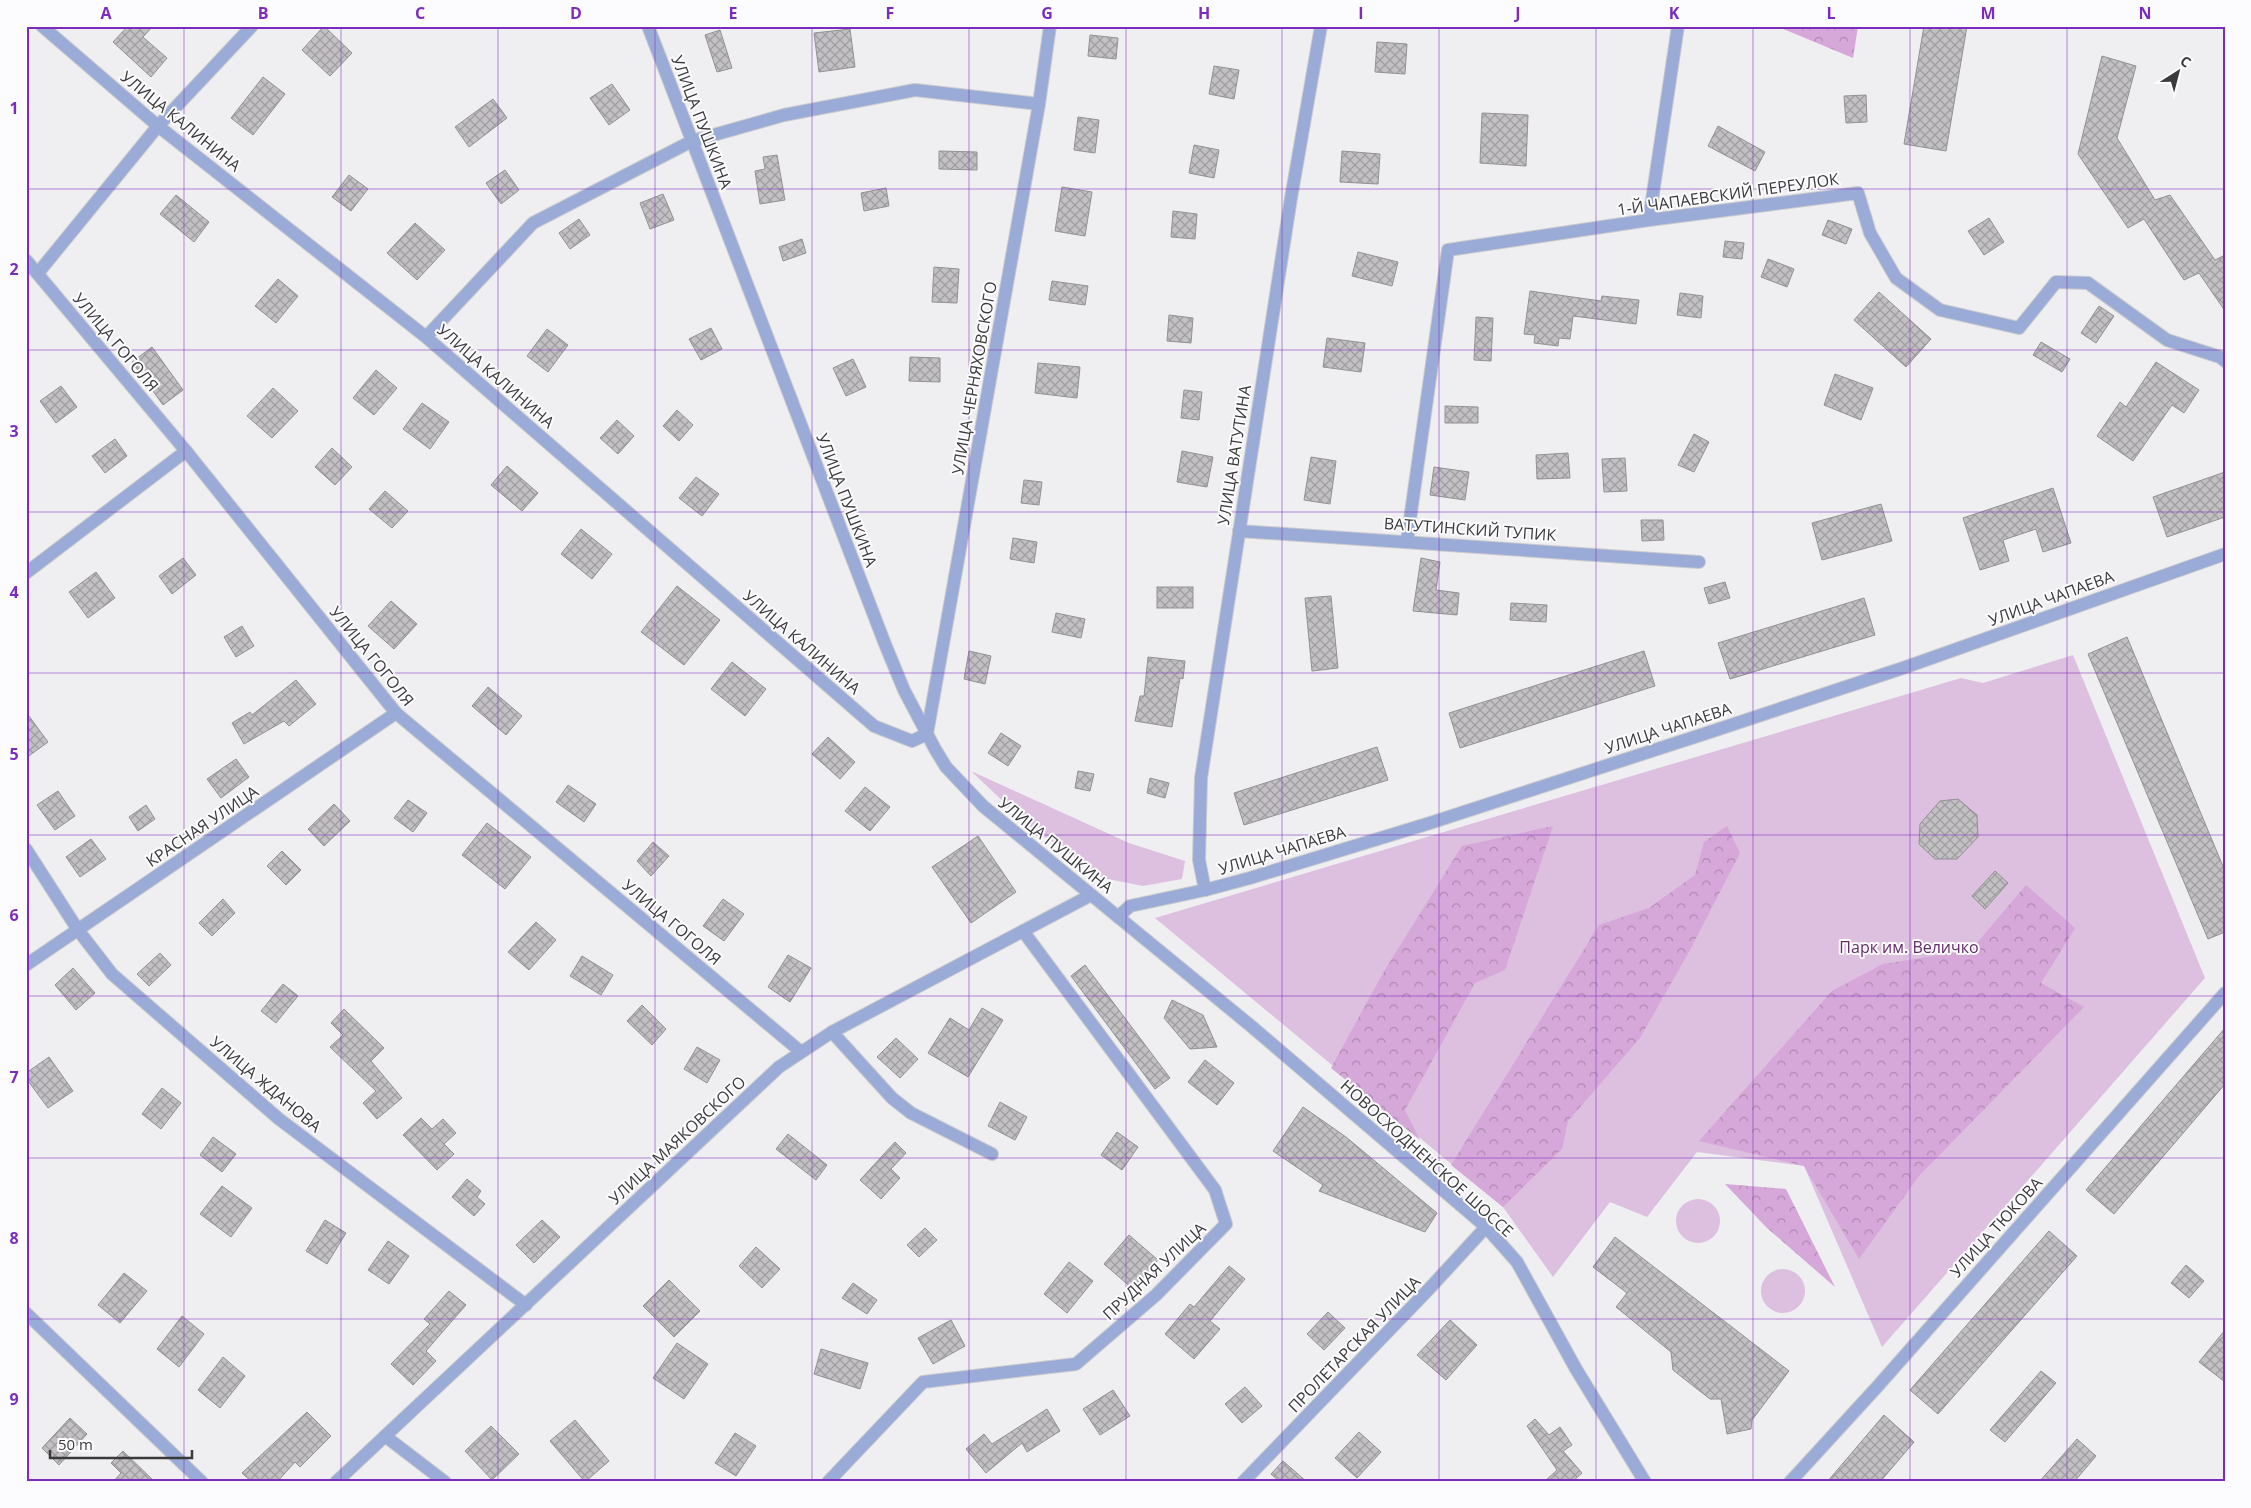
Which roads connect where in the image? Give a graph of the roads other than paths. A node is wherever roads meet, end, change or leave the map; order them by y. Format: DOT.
graph roads {
  1 [pos="42,26"];
  2 [pos="252,26"];
  3 [pos="648,26"];
  4 [pos="1050,26"];
  5 [pos="1321,26"];
  6 [pos="1678,26"];
  7 [pos="1039,104"];
  8 [pos="158,126"];
  9 [pos="692,141"];
  10 [pos="1649,220"];
  11 [pos="26,260"];
  12 [pos="38,273"];
  13 [pos="426,337"];
  14 [pos="2225,362"];
  15 [pos="186,450"];
  16 [pos="1239,531"];
  17 [pos="1407,541"];
  18 [pos="2225,554"];
  19 [pos="1699,562"];
  20 [pos="26,573"];
  21 [pos="396,713"];
  22 [pos="927,734"];
  23 [pos="26,848"];
  24 [pos="1205,890"];
  25 [pos="1091,895"];
  26 [pos="1118,917"];
  27 [pos="78,930"];
  28 [pos="1023,931"];
  29 [pos="26,965"];
  30 [pos="2225,993"];
  31 [pos="832,1032"];
  32 [pos="800,1051"];
  33 [pos="992,1154"];
  34 [pos="1486,1227"];
  35 [pos="526,1305"];
  36 [pos="26,1313"];
  37 [pos="385,1436"];
  38 [pos="202,1482"];
  39 [pos="336,1482"];
  40 [pos="445,1482"];
  41 [pos="828,1482"];
  42 [pos="1243,1482"];
  43 [pos="1645,1482"];
  44 [pos="1790,1482"];
  1 -- 8 [label="street, УЛИЦА КАЛИНИНА"];
  2 -- 8 [label="street"];
  3 -- 9 [label="street, УЛИЦА ПУШКИНА"];
  4 -- 7 [label="street, УЛИЦА ЧЕРНЯХОВСКОГО"];
  5 -- 16 [label="street, УЛИЦА ВАТУТИНА"];
  6 -- 10 [label="street"];
  7 -- 9 [label="street"];
  7 -- 22 [label="street, УЛИЦА ЧЕРНЯХОВСКОГО"];
  8 -- 12 [label="street"];
  8 -- 13 [label="street, УЛИЦА КАЛИНИНА"];
  9 -- 13 [label="street"];
  9 -- 22 [label="street, УЛИЦА ПУШКИНА"];
  10 -- 14 [label="street, 1-Й ЧАПАЕВСКИЙ ПЕРЕУЛОК"];
  10 -- 17 [label="street, 1-Й ЧАПАЕВСКИЙ ПЕРЕУЛОК"];
  11 -- 12 [label="street, УЛИЦА ГОГОЛЯ"];
  12 -- 15 [label="street, УЛИЦА ГОГОЛЯ"];
  13 -- 22 [label="street, УЛИЦА КАЛИНИНА"];
  15 -- 20 [label="street"];
  15 -- 21 [label="street, УЛИЦА ГОГОЛЯ"];
  16 -- 17 [label="street, ВАТУТИНСКИЙ ТУПИК"];
  16 -- 24 [label="street, УЛИЦА ВАТУТИНА"];
  17 -- 19 [label="street, ВАТУТИНСКИЙ ТУПИК"];
  18 -- 24 [label="street, УЛИЦА ЧАПАЕВА"];
  21 -- 27 [label="street, КРАСНАЯ УЛИЦА"];
  21 -- 32 [label="street, УЛИЦА ГОГОЛЯ"];
  22 -- 25 [label="street, УЛИЦА ПУШКИНА"];
  23 -- 27 [label="street, УЛИЦА ЖДАНОВА"];
  24 -- 26 [label="street, УЛИЦА ЧАПАЕВА"];
  25 -- 26 [label="street, УЛИЦА ПУШКИНА"];
  25 -- 28 [label="street, УЛИЦА МАЯКОВСКОГО"];
  26 -- 34 [label="street, НОВОСХОДНЕНСКОЕ ШОССЕ"];
  27 -- 29 [label="street, КРАСНАЯ УЛИЦА"];
  27 -- 35 [label="street, УЛИЦА ЖДАНОВА"];
  28 -- 31 [label="street, УЛИЦА МАЯКОВСКОГО"];
  28 -- 41 [label="street, ПРУДНАЯ УЛИЦА"];
  30 -- 44 [label="street, УЛИЦА ТЮКОВА"];
  31 -- 32 [label="street, УЛИЦА МАЯКОВСКОГО"];
  31 -- 33 [label="street"];
  32 -- 35 [label="street, УЛИЦА МАЯКОВСКОГО"];
  34 -- 42 [label="street, ПРОЛЕТАРСКАЯ УЛИЦА"];
  34 -- 43 [label="street, НОВОСХОДНЕНСКОЕ ШОССЕ"];
  35 -- 37 [label="street, УЛИЦА МАЯКОВСКОГО"];
  36 -- 38 [label="street"];
  37 -- 39 [label="street, УЛИЦА МАЯКОВСКОГО"];
  37 -- 40 [label="street"];
}
